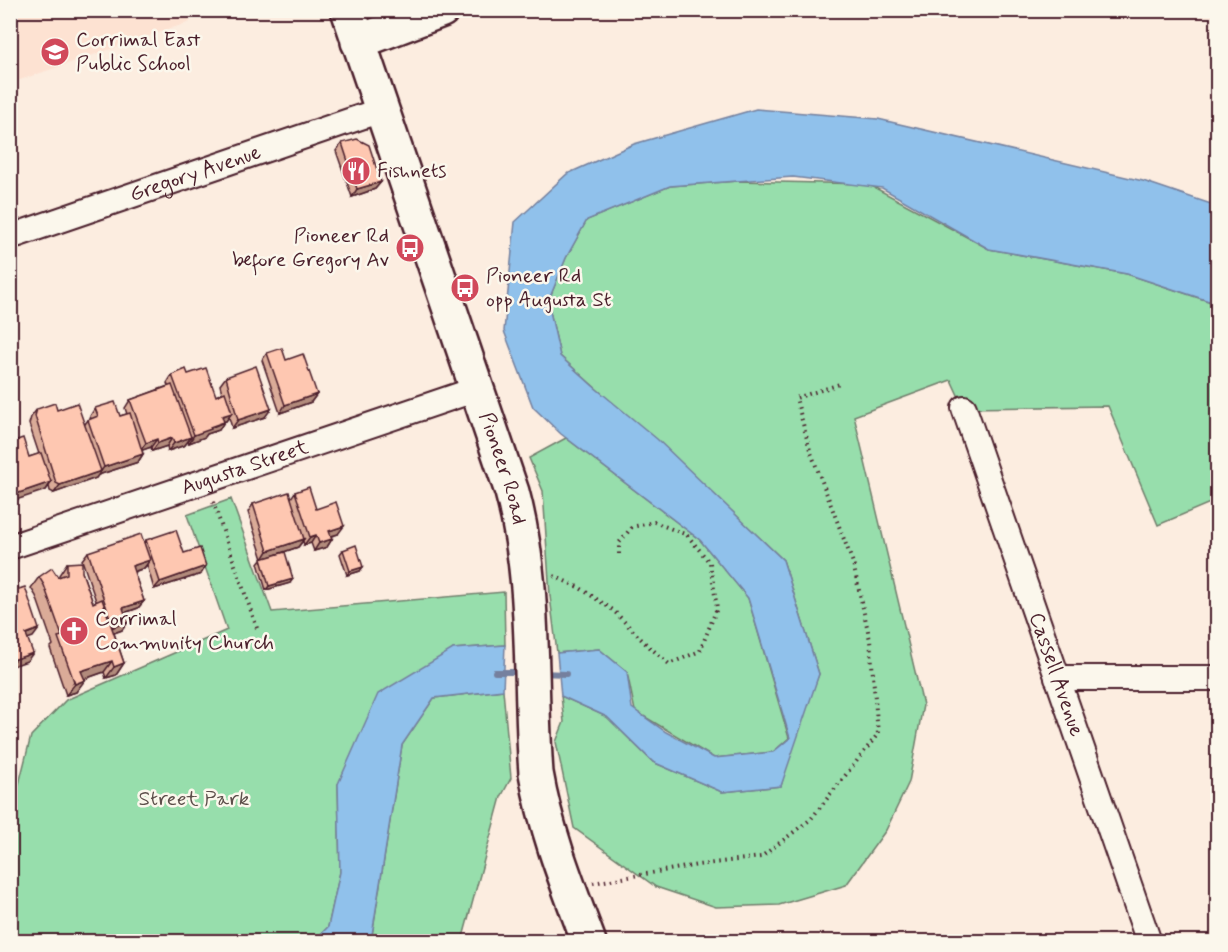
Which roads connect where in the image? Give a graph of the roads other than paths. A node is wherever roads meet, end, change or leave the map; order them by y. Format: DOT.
graph roads {
  1 [pos="348,10"];
  2 [pos="442,10"];
  3 [pos="358,42"];
  4 [pos="381,110"];
  5 [pos="10,237"];
  6 [pos="477,389"];
  7 [pos="964,408"];
  8 [pos="10,547"];
  9 [pos="1058,678"];
  10 [pos="1218,678"];
  11 [pos="589,942"];
  12 [pos="1149,942"];
  1 -- 3 [label="main road, Pioneer Road"];
  2 -- 3 [label="main road"];
  3 -- 4 [label="main road, Pioneer Road"];
  4 -- 5 [label="street, Gregory Avenue"];
  4 -- 6 [label="main road, Pioneer Road"];
  6 -- 8 [label="street, Augusta Street"];
  6 -- 11 [label="main road, Pioneer Road"];
  7 -- 9 [label="street, Cassell Avenue"];
  9 -- 10 [label="street"];
  9 -- 12 [label="street, Cassell Avenue"];
}
